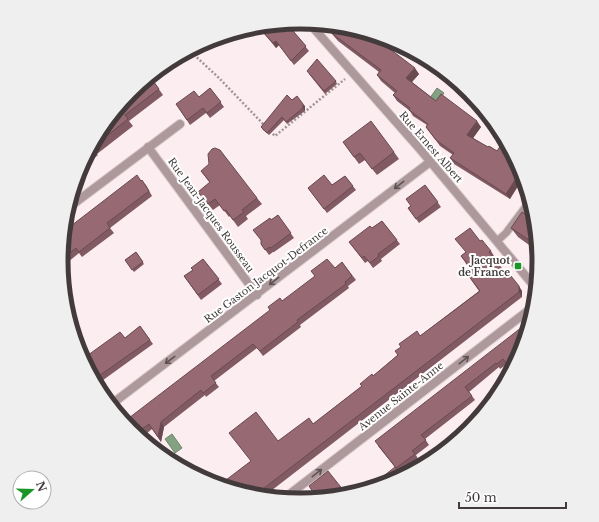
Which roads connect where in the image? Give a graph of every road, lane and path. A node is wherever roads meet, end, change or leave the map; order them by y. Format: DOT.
graph roads {
  1 [pos="314,29"];
  2 [pos="194,55"];
  3 [pos="353,73"];
  4 [pos="180,124"];
  5 [pos="148,148"];
  6 [pos="430,162"];
  7 [pos="75,203"];
  8 [pos="525,207"];
  9 [pos="497,241"];
  10 [pos="531,282"];
  11 [pos="257,295"];
  12 [pos="526,313"];
  13 [pos="115,402"];
  14 [pos="291,493"];
  1 -- 3 [label="street, Rue Ernest Albert"];
  2 -- 3 [label="path"];
  3 -- 6 [label="street, Rue Ernest Albert"];
  4 -- 5 [label="street"];
  5 -- 7 [label="street"];
  5 -- 11 [label="street, Rue Jean-Jacques Rousseau"];
  6 -- 9 [label="street, Rue Ernest Albert"];
  6 -- 11 [label="street, Rue Gaston Jacquot-Defrance, one-way"];
  8 -- 9 [label="lane"];
  9 -- 10 [label="street, Rue Ernest Albert"];
  11 -- 13 [label="street, Rue Gaston Jacquot-Defrance, one-way"];
  14 -- 12 [label="street, Avenue Sainte-Anne, one-way"];
}
